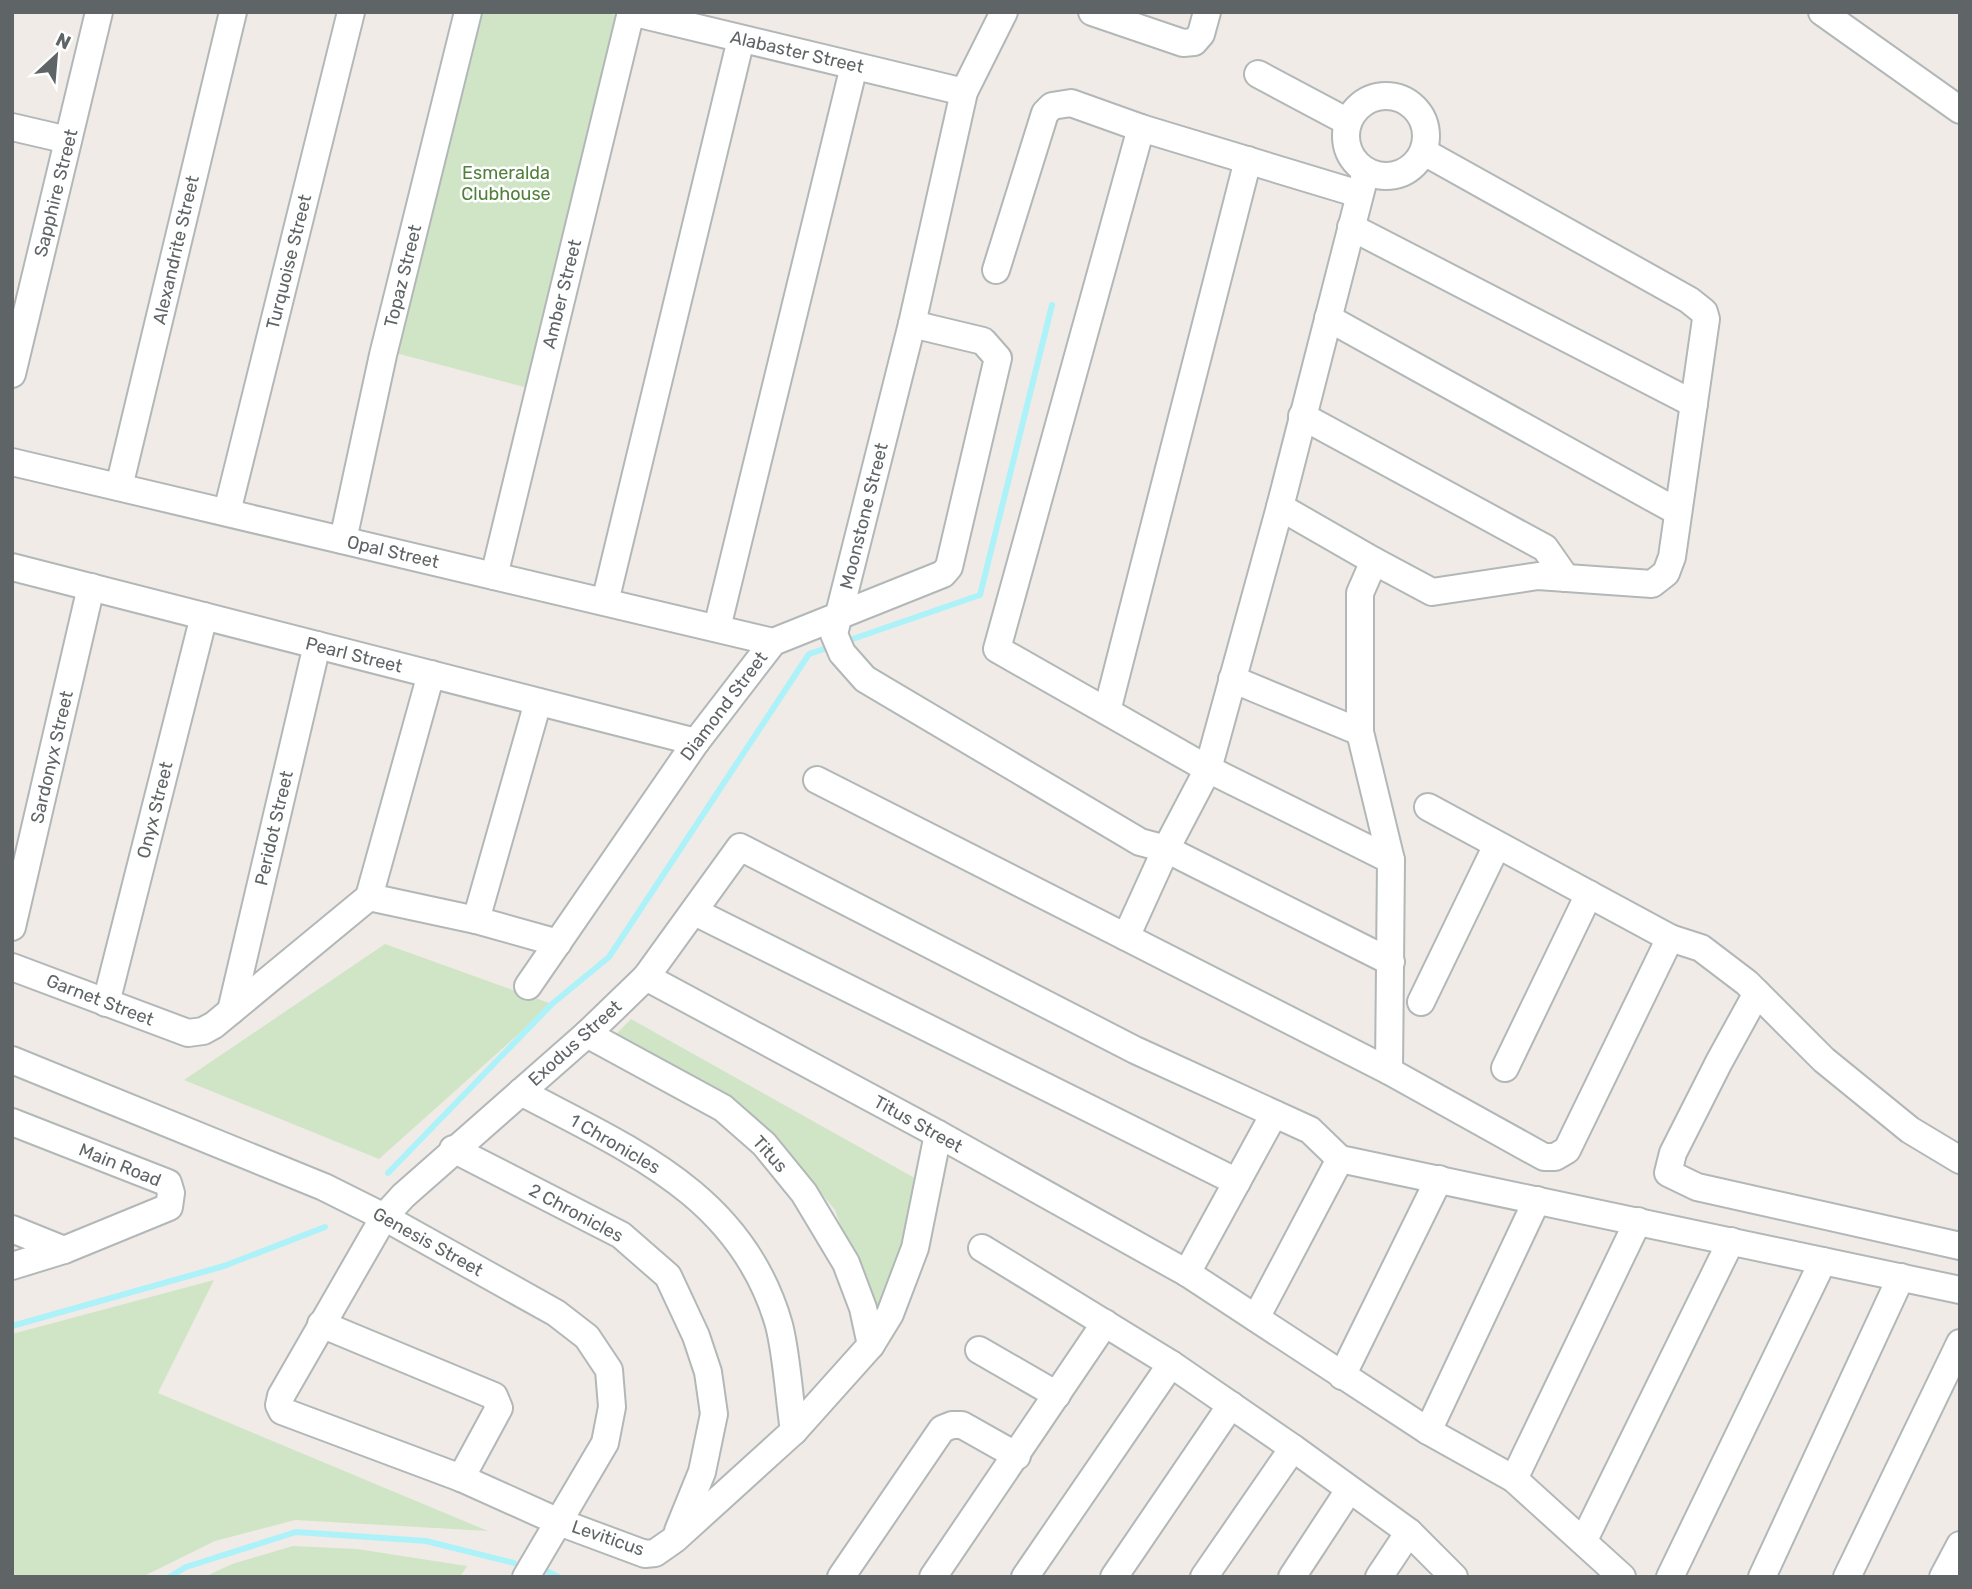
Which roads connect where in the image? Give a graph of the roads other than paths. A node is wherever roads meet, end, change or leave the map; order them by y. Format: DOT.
graph roads {
  1 [pos="99,12"];
  2 [pos="233,12"];
  3 [pos="351,12"];
  4 [pos="468,12"];
  5 [pos="631,12"];
  6 [pos="1003,12"];
  7 [pos="1822,12"];
  8 [pos="1099,13"];
  9 [pos="1204,23"];
  10 [pos="741,39"];
  11 [pos="854,66"];
  12 [pos="1258,74"];
  13 [pos="964,92"];
  14 [pos="1960,110"];
  15 [pos="1348,122"];
  16 [pos="12,127"];
  17 [pos="1141,128"];
  18 [pos="68,140"];
  19 [pos="1424,152"];
  20 [pos="1248,160"];
  21 [pos="1362,182"];
  22 [pos="1351,227"];
  23 [pos="996,270"];
  24 [pos="1328,318"];
  25 [pos="912,324"];
  26 [pos="12,374"];
  27 [pos="1694,404"];
  28 [pos="1303,416"];
  29 [pos="12,462"];
  30 [pos="119,487"];
  31 [pos="1280,507"];
  32 [pos="227,512"];
  33 [pos="1678,512"];
  34 [pos="343,540"];
  35 [pos="1374,561"];
  36 [pos="12,567"];
  37 [pos="494,576"];
  38 [pos="1566,578"];
  39 [pos="91,587"];
  40 [pos="605,602"];
  41 [pos="839,615"];
  42 [pos="204,616"];
  43 [pos="717,628"];
  44 [pos="773,642"];
  45 [pos="317,645"];
  46 [pos="431,674"];
  47 [pos="1232,679"];
  48 [pos="538,702"];
  49 [pos="1107,711"];
  50 [pos="1360,732"];
  51 [pos="696,742"];
  52 [pos="1208,769"];
  53 [pos="817,780"];
  54 [pos="1428,807"];
  55 [pos="1497,845"];
  56 [pos="1166,849"];
  57 [pos="1391,860"];
  58 [pos="1589,894"];
  59 [pos="369,897"];
  60 [pos="695,912"];
  61 [pos="476,920"];
  62 [pos="12,928"];
  63 [pos="1126,937"];
  64 [pos="1670,938"];
  65 [pos="558,943"];
  66 [pos="1391,962"];
  67 [pos="12,967"];
  68 [pos="646,977"];
  69 [pos="528,986"];
  70 [pos="1757,993"];
  71 [pos="1421,1002"];
  72 [pos="106,1003"];
  73 [pos="231,1011"];
  74 [pos="587,1034"];
  75 [pos="12,1060"];
  76 [pos="1505,1068"];
  77 [pos="1389,1071"];
  78 [pos="521,1092"];
  79 [pos="1274,1114"];
  80 [pos="12,1122"];
  81 [pos="938,1135"];
  82 [pos="453,1149"];
  83 [pos="1340,1158"];
  84 [pos="1960,1160"];
  85 [pos="1439,1179"];
  86 [pos="1237,1182"];
  87 [pos="1537,1200"];
  88 [pos="384,1217"];
  89 [pos="1638,1222"];
  90 [pos="12,1229"];
  91 [pos="1731,1241"];
  92 [pos="1960,1246"];
  93 [pos="982,1248"];
  94 [pos="64,1250"];
  95 [pos="1823,1261"];
  96 [pos="12,1266"];
  97 [pos="1187,1273"];
  98 [pos="1901,1277"];
  99 [pos="1960,1290"];
  100 [pos="1256,1318"];
  101 [pos="1105,1323"];
  102 [pos="321,1324"];
  103 [pos="1960,1343"];
  104 [pos="871,1345"];
  105 [pos="979,1350"];
  106 [pos="1171,1364"];
  107 [pos="1342,1376"];
  108 [pos="1057,1395"];
  109 [pos="1231,1405"];
  110 [pos="794,1431"];
  111 [pos="1428,1431"];
  112 [pos="1293,1448"];
  113 [pos="1017,1456"];
  114 [pos="461,1478"];
  115 [pos="1514,1479"];
  116 [pos="1349,1490"];
  117 [pos="559,1522"];
  118 [pos="1409,1532"];
  119 [pos="675,1539"];
  120 [pos="1584,1540"];
  121 [pos="1960,1545"];
  122 [pos="526,1577"];
  123 [pos="841,1577"];
  124 [pos="933,1577"];
  125 [pos="1025,1577"];
  126 [pos="1114,1577"];
  127 [pos="1204,1577"];
  128 [pos="1292,1577"];
  129 [pos="1380,1577"];
  130 [pos="1454,1577"];
  131 [pos="1622,1577"];
  132 [pos="1670,1577"];
  133 [pos="1762,1577"];
  134 [pos="1847,1577"];
  135 [pos="1942,1577"];
  1 -- 18 [label="street, Sapphire Street"];
  2 -- 30 [label="street, Alexandrite Street"];
  3 -- 32 [label="street, Turquoise Street"];
  4 -- 34 [label="street, Topaz Street"];
  5 -- 10 [label="street, Alabaster Street"];
  5 -- 37 [label="street, Amber Street"];
  6 -- 13 [label="street, Moonstone Street"];
  7 -- 14 [label="street"];
  8 -- 9 [label="street"];
  10 -- 11 [label="street, Alabaster Street"];
  10 -- 40 [label="street"];
  11 -- 13 [label="street, Alabaster Street"];
  11 -- 43 [label="street"];
  12 -- 15 [label="street"];
  13 -- 25 [label="street, Moonstone Street"];
  15 -- 19 [label="street"];
  15 -- 21 [label="street"];
  16 -- 18 [label="street"];
  17 -- 20 [label="street"];
  17 -- 23 [label="street"];
  17 -- 49 [label="street"];
  18 -- 26 [label="street, Sapphire Street"];
  19 -- 21 [label="street"];
  19 -- 27 [label="street"];
  20 -- 21 [label="street"];
  20 -- 49 [label="street"];
  21 -- 22 [label="street"];
  22 -- 24 [label="street"];
  22 -- 27 [label="street"];
  24 -- 28 [label="street"];
  24 -- 33 [label="street"];
  25 -- 41 [label="street, Moonstone Street"];
  25 -- 41 [label="street, Diamond Street"];
  27 -- 33 [label="street"];
  28 -- 31 [label="street"];
  28 -- 38 [label="street"];
  29 -- 30 [label="street, Opal Street"];
  30 -- 32 [label="street, Opal Street"];
  31 -- 35 [label="street"];
  31 -- 47 [label="street"];
  32 -- 34 [label="street, Opal Street"];
  33 -- 38 [label="street"];
  34 -- 37 [label="street, Opal Street"];
  35 -- 38 [label="street"];
  35 -- 50 [label="street"];
  36 -- 39 [label="street, Pearl Street"];
  37 -- 40 [label="street, Opal Street"];
  39 -- 42 [label="street, Pearl Street"];
  39 -- 62 [label="street, Sardonyx Street"];
  40 -- 43 [label="street, Opal Street"];
  41 -- 44 [label="street, Diamond Street"];
  41 -- 56 [label="street, Moonstone Street"];
  42 -- 45 [label="street, Pearl Street"];
  42 -- 72 [label="street, Onyx Street"];
  43 -- 44 [label="street, Opal Street"];
  44 -- 51 [label="street, Diamond Street"];
  45 -- 46 [label="street, Pearl Street"];
  45 -- 73 [label="street, Peridot Street"];
  46 -- 48 [label="street, Pearl Street"];
  46 -- 59 [label="street"];
  47 -- 50 [label="street"];
  47 -- 52 [label="street"];
  48 -- 51 [label="street, Pearl Street"];
  48 -- 61 [label="street"];
  49 -- 52 [label="street"];
  50 -- 57 [label="street"];
  51 -- 65 [label="street, Diamond Street"];
  52 -- 56 [label="street"];
  52 -- 57 [label="street"];
  53 -- 63 [label="street"];
  54 -- 55 [label="street"];
  55 -- 58 [label="street"];
  55 -- 71 [label="street"];
  56 -- 63 [label="street"];
  56 -- 66 [label="street, Moonstone Street"];
  57 -- 66 [label="street"];
  58 -- 64 [label="street"];
  58 -- 76 [label="street"];
  59 -- 61 [label="street"];
  59 -- 73 [label="street"];
  60 -- 68 [label="street, Exodus Street"];
  60 -- 79 [label="street, Exodus Street"];
  60 -- 86 [label="street"];
  61 -- 65 [label="street"];
  63 -- 77 [label="street"];
  64 -- 70 [label="street"];
  64 -- 77 [label="street"];
  65 -- 69 [label="street, Diamond Street"];
  66 -- 77 [label="street"];
  67 -- 72 [label="street, Garnet Street"];
  68 -- 74 [label="street, Exodus Street"];
  68 -- 81 [label="street, Titus Street"];
  70 -- 84 [label="street"];
  70 -- 92 [label="street"];
  72 -- 73 [label="street, Garnet Street"];
  74 -- 78 [label="street, Exodus Street"];
  74 -- 104 [label="street, Titus"];
  75 -- 88 [label="street, Genesis Street"];
  78 -- 82 [label="street, Exodus Street"];
  78 -- 110 [label="street, 1 Chronicles"];
  79 -- 83 [label="street"];
  79 -- 86 [label="street"];
  80 -- 94 [label="street, Main Road"];
  81 -- 97 [label="street, Titus Street"];
  81 -- 104 [label="street, Leviticus"];
  82 -- 88 [label="street, Exodus Street"];
  82 -- 119 [label="street, 2 Chronicles"];
  83 -- 85 [label="street"];
  83 -- 100 [label="street"];
  85 -- 87 [label="street"];
  85 -- 107 [label="street"];
  86 -- 97 [label="street"];
  87 -- 89 [label="street"];
  87 -- 111 [label="street"];
  88 -- 102 [label="street, Leviticus"];
  88 -- 117 [label="street, Genesis Street"];
  89 -- 91 [label="street"];
  89 -- 115 [label="street"];
  90 -- 94 [label="street"];
  91 -- 95 [label="street"];
  91 -- 120 [label="street"];
  93 -- 101 [label="street"];
  94 -- 96 [label="street, Main Road"];
  95 -- 98 [label="street"];
  95 -- 132 [label="street"];
  97 -- 100 [label="street, Titus Street"];
  98 -- 99 [label="street"];
  98 -- 133 [label="street"];
  100 -- 107 [label="street, Titus Street"];
  101 -- 106 [label="street"];
  101 -- 108 [label="street"];
  102 -- 114 [label="street"];
  102 -- 114 [label="street, Leviticus"];
  103 -- 134 [label="street"];
  104 -- 110 [label="street, Leviticus"];
  105 -- 108 [label="street"];
  106 -- 109 [label="street"];
  106 -- 125 [label="street"];
  107 -- 111 [label="street, Titus Street"];
  108 -- 113 [label="street"];
  109 -- 112 [label="street"];
  109 -- 126 [label="street"];
  110 -- 119 [label="street, Leviticus"];
  111 -- 115 [label="street, Titus Street"];
  112 -- 116 [label="street"];
  112 -- 127 [label="street"];
  113 -- 123 [label="street"];
  113 -- 124 [label="street"];
  114 -- 117 [label="street, Leviticus"];
  115 -- 120 [label="street, Titus Street"];
  116 -- 118 [label="street"];
  116 -- 128 [label="street"];
  117 -- 119 [label="street, Leviticus"];
  117 -- 122 [label="street, Genesis Street"];
  118 -- 129 [label="street"];
  118 -- 130 [label="street"];
  120 -- 131 [label="street, Titus Street"];
  121 -- 135 [label="street"];
}
